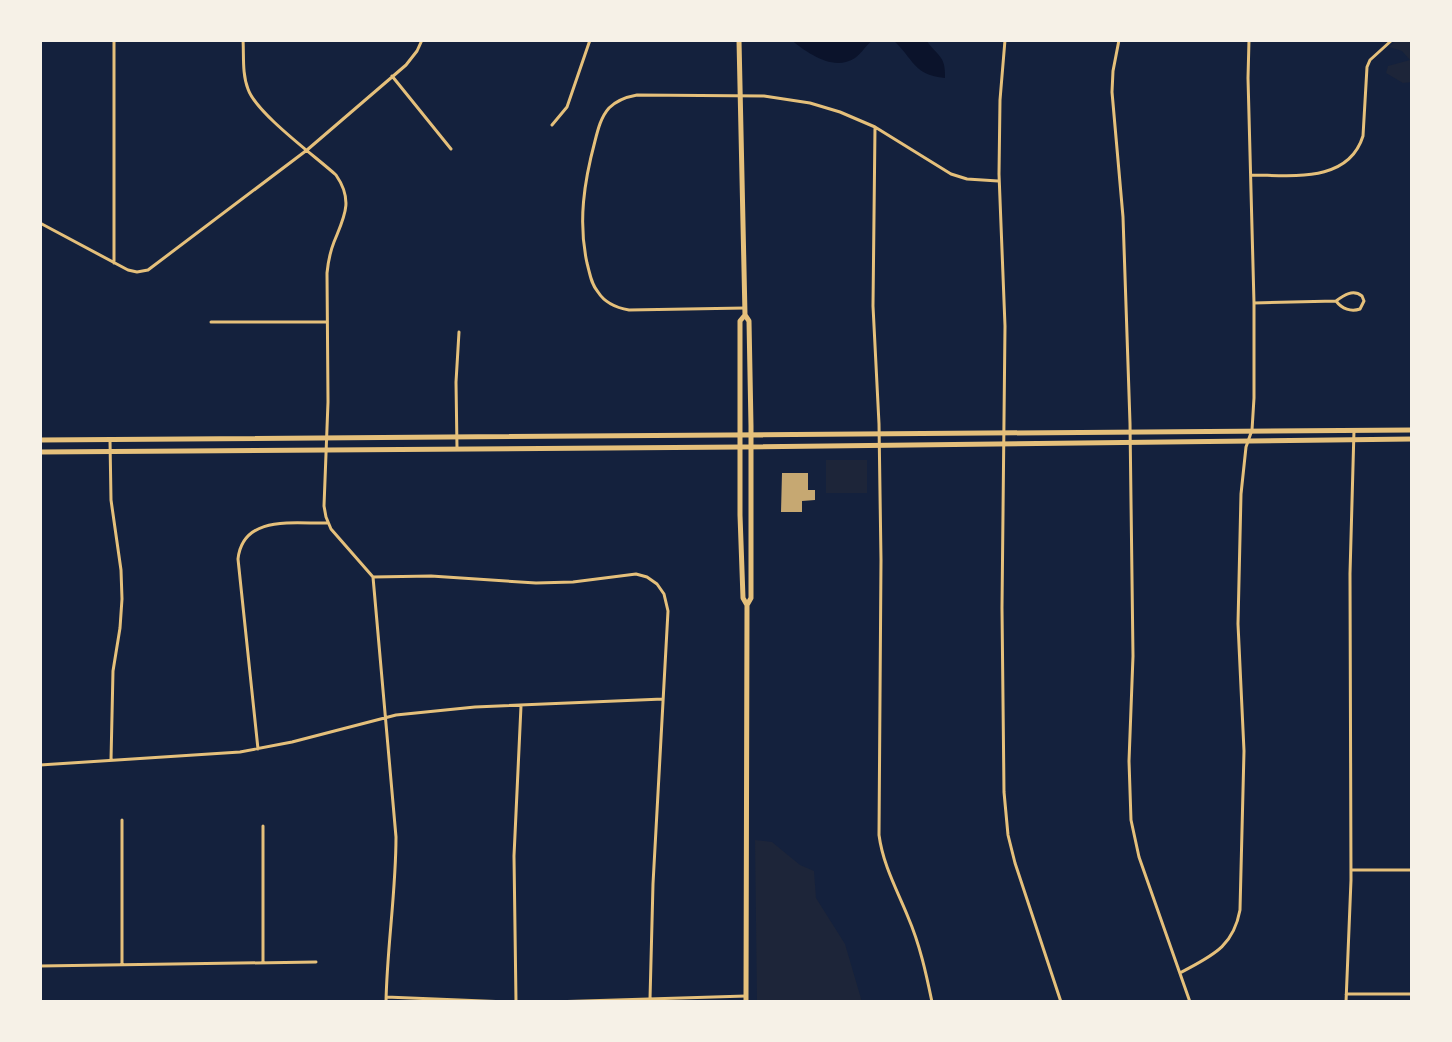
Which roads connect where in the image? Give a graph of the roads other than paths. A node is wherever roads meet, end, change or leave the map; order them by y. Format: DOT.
graph roads {
  1 [pos="114,40"];
  2 [pos="243,40"];
  3 [pos="422,40"];
  4 [pos="590,40"];
  5 [pos="739,40"];
  6 [pos="1005,40"];
  7 [pos="1119,40"];
  8 [pos="1249,40"];
  9 [pos="1392,40"];
  10 [pos="392,76"];
  11 [pos="741,96"];
  12 [pos="552,125"];
  13 [pos="875,127"];
  14 [pos="451,149"];
  15 [pos="307,150"];
  16 [pos="1251,175"];
  17 [pos="999,181"];
  18 [pos="40,223"];
  19 [pos="114,263"];
  20 [pos="1336,301"];
  21 [pos="1254,303"];
  22 [pos="745,308"];
  23 [pos="745,315"];
  24 [pos="211,322"];
  25 [pos="327,322"];
  26 [pos="459,332"];
  27 [pos="1252,430"];
  28 [pos="1354,430"];
  29 [pos="1412,430"];
  30 [pos="1130,432"];
  31 [pos="1005,433"];
  32 [pos="879,434"];
  33 [pos="751,435"];
  34 [pos="740,436"];
  35 [pos="457,437"];
  36 [pos="327,438"];
  37 [pos="1412,439"];
  38 [pos="40,440"];
  39 [pos="110,440"];
  40 [pos="1353,440"];
  41 [pos="1247,442"];
  42 [pos="1130,443"];
  43 [pos="1005,445"];
  44 [pos="879,446"];
  45 [pos="740,447"];
  46 [pos="751,447"];
  47 [pos="457,449"];
  48 [pos="326,450"];
  49 [pos="110,451"];
  50 [pos="40,452"];
  51 [pos="328,523"];
  52 [pos="373,577"];
  53 [pos="747,605"];
  54 [pos="663,699"];
  55 [pos="521,706"];
  56 [pos="386,718"];
  57 [pos="259,750"];
  58 [pos="111,760"];
  59 [pos="40,765"];
  60 [pos="122,820"];
  61 [pos="263,826"];
  62 [pos="1351,870"];
  63 [pos="1412,870"];
  64 [pos="316,962"];
  65 [pos="263,963"];
  66 [pos="122,964"];
  67 [pos="40,966"];
  68 [pos="1180,973"];
  69 [pos="1346,994"];
  70 [pos="1412,994"];
  71 [pos="650,999"];
  72 [pos="746,999"];
  73 [pos="386,1000"];
  74 [pos="508,1002"];
  75 [pos="516,1002"];
  76 [pos="551,1002"];
  77 [pos="932,1002"];
  78 [pos="1061,1002"];
  79 [pos="1190,1002"];
  80 [pos="1346,1002"];
  1 -- 19 [label="street"];
  2 -- 15 [label="street"];
  3 -- 10 [label="street"];
  4 -- 12 [label="street"];
  5 -- 11 [label="main road"];
  6 -- 17 [label="street"];
  7 -- 30 [label="street"];
  8 -- 16 [label="street"];
  9 -- 16 [label="street"];
  10 -- 14 [label="street"];
  10 -- 15 [label="street"];
  11 -- 13 [label="street"];
  11 -- 22 [label="main road"];
  11 -- 22 [label="street"];
  13 -- 17 [label="street"];
  13 -- 32 [label="street"];
  15 -- 19 [label="street"];
  15 -- 25 [label="street"];
  16 -- 21 [label="street"];
  17 -- 31 [label="street"];
  18 -- 19 [label="street"];
  20 -- 20 [label="street"];
  20 -- 21 [label="street"];
  21 -- 27 [label="street"];
  22 -- 23 [label="main road"];
  23 -- 33 [label="main road"];
  23 -- 34 [label="main road"];
  24 -- 25 [label="street"];
  25 -- 36 [label="street"];
  26 -- 35 [label="street"];
  27 -- 28 [label="main road"];
  27 -- 30 [label="main road"];
  27 -- 41 [label="street"];
  28 -- 29 [label="main road"];
  28 -- 40 [label="street"];
  30 -- 31 [label="main road"];
  30 -- 42 [label="street"];
  31 -- 32 [label="main road"];
  31 -- 43 [label="street"];
  32 -- 33 [label="main road"];
  32 -- 44 [label="street"];
  33 -- 34 [label="main road"];
  33 -- 46 [label="main road"];
  34 -- 35 [label="main road"];
  34 -- 45 [label="main road"];
  35 -- 36 [label="main road"];
  35 -- 47 [label="street"];
  36 -- 39 [label="main road"];
  36 -- 48 [label="street"];
  37 -- 40 [label="main road"];
  38 -- 39 [label="main road"];
  39 -- 49 [label="street"];
  40 -- 41 [label="main road"];
  40 -- 62 [label="street"];
  41 -- 42 [label="main road"];
  41 -- 68 [label="street"];
  42 -- 43 [label="main road"];
  42 -- 68 [label="street"];
  43 -- 44 [label="main road"];
  43 -- 78 [label="street"];
  44 -- 46 [label="main road"];
  44 -- 77 [label="street"];
  45 -- 46 [label="main road"];
  45 -- 47 [label="main road"];
  45 -- 53 [label="main road"];
  46 -- 53 [label="main road"];
  47 -- 48 [label="main road"];
  48 -- 49 [label="main road"];
  48 -- 51 [label="street"];
  49 -- 50 [label="main road"];
  49 -- 58 [label="street"];
  51 -- 52 [label="street"];
  51 -- 57 [label="street"];
  52 -- 54 [label="street"];
  52 -- 56 [label="street"];
  53 -- 72 [label="main road"];
  54 -- 55 [label="street"];
  54 -- 71 [label="street"];
  55 -- 56 [label="street"];
  55 -- 75 [label="street"];
  56 -- 57 [label="street"];
  56 -- 73 [label="street"];
  57 -- 58 [label="street"];
  58 -- 59 [label="street"];
  60 -- 66 [label="street"];
  61 -- 65 [label="street"];
  62 -- 63 [label="street"];
  62 -- 69 [label="street"];
  64 -- 65 [label="street"];
  65 -- 66 [label="street"];
  66 -- 67 [label="street"];
  68 -- 79 [label="street"];
  69 -- 70 [label="street"];
  69 -- 80 [label="street"];
  71 -- 72 [label="street"];
  71 -- 76 [label="street"];
  73 -- 74 [label="street"];
}
